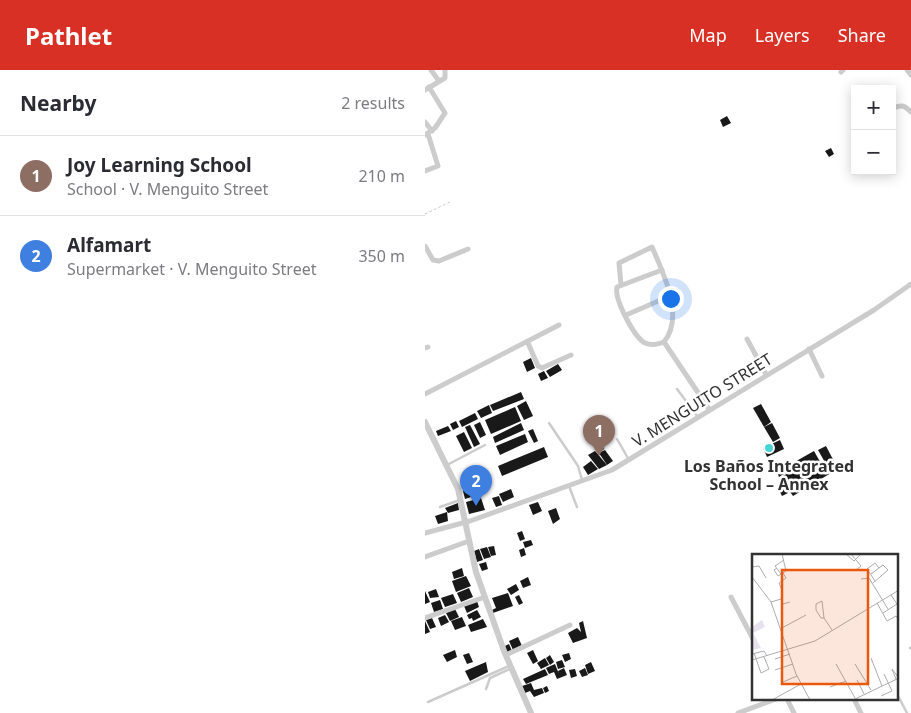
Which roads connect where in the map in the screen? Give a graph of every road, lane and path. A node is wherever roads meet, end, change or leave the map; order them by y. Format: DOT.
graph roads {
  1 [pos="431,70"];
  2 [pos="445,70"];
  3 [pos="907,70"];
  4 [pos="911,75"];
  5 [pos="439,81"];
  6 [pos="427,88"];
  7 [pos="896,106"];
  8 [pos="911,112"];
  9 [pos="425,122"];
  10 [pos="428,133"];
  11 [pos="425,171"];
  12 [pos="450,202"];
  13 [pos="425,214"];
  14 [pos="425,246"];
  15 [pos="468,250"];
  16 [pos="662,270"];
  17 [pos="911,284"];
  18 [pos="621,285"];
  19 [pos="670,296"];
  20 [pos="626,315"];
  21 [pos="559,325"];
  22 [pos="747,340"];
  23 [pos="665,342"];
  24 [pos="528,343"];
  25 [pos="809,348"];
  26 [pos="571,355"];
  27 [pos="766,374"];
  28 [pos="822,376"];
  29 [pos="677,389"];
  30 [pos="425,394"];
  31 [pos="709,409"];
  32 [pos="698,417"];
  33 [pos="425,422"];
  34 [pos="549,422"];
  35 [pos="617,439"];
  36 [pos="485,446"];
  37 [pos="629,461"];
  38 [pos="445,465"];
  39 [pos="583,482"];
  40 [pos="569,486"];
  41 [pos="461,500"];
  42 [pos="440,507"];
  43 [pos="577,507"];
  44 [pos="466,522"];
  45 [pos="425,533"];
  46 [pos="469,541"];
  47 [pos="425,557"];
  48 [pos="485,597"];
  49 [pos="731,597"];
  50 [pos="425,618"];
  51 [pos="571,625"];
  52 [pos="752,638"];
  53 [pos="506,655"];
  54 [pos="511,667"];
  55 [pos="486,689"];
  56 [pos="898,696"];
  57 [pos="773,700"];
  58 [pos="788,700"];
  59 [pos="854,700"];
  60 [pos="428,702"];
  61 [pos="531,713"];
  62 [pos="738,713"];
  63 [pos="794,713"];
  64 [pos="861,713"];
  65 [pos="907,713"];
  1 -- 5 [label="street"];
  2 -- 5 [label="street"];
  3 -- 4 [label="street"];
  5 -- 6 [label="street"];
  6 -- 10 [label="street"];
  7 -- 8 [label="street"];
  9 -- 10 [label="street"];
  10 -- 11 [label="street"];
  12 -- 13 [label="path"];
  14 -- 15 [label="street"];
  16 -- 18 [label="street"];
  16 -- 18 [label="street"];
  16 -- 19 [label="street"];
  17 -- 25 [label="street, V. MENGUITO STREET"];
  18 -- 20 [label="street"];
  19 -- 20 [label="street"];
  19 -- 23 [label="street"];
  20 -- 23 [label="street"];
  21 -- 24 [label="street"];
  22 -- 27 [label="street"];
  23 -- 31 [label="street"];
  24 -- 26 [label="street"];
  24 -- 30 [label="street"];
  25 -- 27 [label="street, V. MENGUITO STREET"];
  25 -- 28 [label="street"];
  27 -- 31 [label="street, V. MENGUITO STREET"];
  29 -- 32 [label="lane"];
  31 -- 32 [label="street, V. MENGUITO STREET"];
  32 -- 37 [label="street, V. MENGUITO STREET"];
  33 -- 38 [label="street"];
  34 -- 39 [label="lane"];
  35 -- 37 [label="lane"];
  36 -- 38 [label="lane"];
  37 -- 39 [label="street, V. MENGUITO STREET"];
  38 -- 41 [label="street"];
  39 -- 40 [label="street, V. MENGUITO STREET"];
  40 -- 43 [label="lane"];
  40 -- 44 [label="street, V. MENGUITO STREET"];
  41 -- 42 [label="lane"];
  41 -- 44 [label="street"];
  44 -- 45 [label="street, V. MENGUITO STREET"];
  44 -- 46 [label="street"];
  46 -- 47 [label="street"];
  46 -- 48 [label="street"];
  48 -- 50 [label="street"];
  48 -- 53 [label="street"];
  49 -- 52 [label="street"];
  51 -- 53 [label="street"];
  53 -- 54 [label="street"];
  54 -- 55 [label="lane"];
  54 -- 60 [label="lane"];
  54 -- 61 [label="street"];
  56 -- 65 [label="lane"];
  57 -- 62 [label="street"];
  58 -- 63 [label="street"];
  59 -- 64 [label="street"];
}
